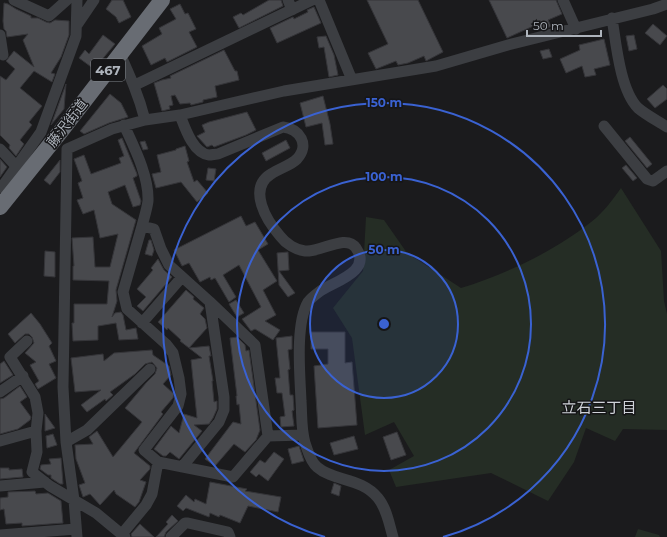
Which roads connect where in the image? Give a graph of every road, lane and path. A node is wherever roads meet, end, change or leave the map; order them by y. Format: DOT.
graph roads {
  1 [pos="14,0"];
  2 [pos="66,0"];
  3 [pos="77,0"];
  4 [pos="94,0"];
  5 [pos="162,0"];
  6 [pos="312,0"];
  7 [pos="319,0"];
  8 [pos="563,0"];
  9 [pos="667,4"];
  10 [pos="290,5"];
  11 [pos="612,18"];
  12 [pos="77,25"];
  13 [pos="576,29"];
  14 [pos="0,36"];
  15 [pos="120,54"];
  16 [pos="2,55"];
  17 [pos="352,80"];
  18 [pos="135,85"];
  19 [pos="180,115"];
  20 [pos="145,120"];
  21 [pos="124,125"];
  22 [pos="604,126"];
  23 [pos="667,127"];
  24 [pos="60,144"];
  25 [pos="0,150"];
  26 [pos="16,166"];
  27 [pos="667,171"];
  28 [pos="4,190"];
  29 [pos="0,207"];
  30 [pos="142,226"];
  31 [pos="182,277"];
  32 [pos="210,302"];
  33 [pos="142,322"];
  34 [pos="27,341"];
  35 [pos="150,369"];
  36 [pos="22,376"];
  37 [pos="0,392"];
  38 [pos="36,431"];
  39 [pos="303,435"];
  40 [pos="268,436"];
  41 [pos="0,441"];
  42 [pos="66,442"];
  43 [pos="158,462"];
  44 [pos="182,467"];
  45 [pos="45,482"];
  46 [pos="0,486"];
  47 [pos="74,500"];
  48 [pos="76,533"];
  49 [pos="123,535"];
  50 [pos="0,536"];
  51 [pos="171,537"];
  52 [pos="230,537"];
  53 [pos="393,537"];
  1 -- 2 [label="street"];
  3 -- 12 [label="street"];
  4 -- 12 [label="street"];
  5 -- 15 [label="highway, 藤沢街道 / 467"];
  6 -- 10 [label="street"];
  7 -- 17 [label="street"];
  8 -- 13 [label="street"];
  9 -- 11 [label="street"];
  10 -- 18 [label="street"];
  11 -- 13 [label="street"];
  11 -- 23 [label="street"];
  12 -- 26 [label="street"];
  13 -- 17 [label="street"];
  14 -- 16 [label="street"];
  15 -- 18 [label="street"];
  15 -- 24 [label="highway, 藤沢街道 / 467"];
  17 -- 19 [label="street"];
  18 -- 20 [label="street"];
  19 -- 20 [label="street"];
  19 -- 39 [label="street"];
  20 -- 21 [label="street"];
  21 -- 24 [label="street"];
  21 -- 30 [label="street"];
  22 -- 27 [label="street"];
  24 -- 28 [label="highway, 藤沢街道 / 467"];
  24 -- 42 [label="street"];
  25 -- 26 [label="street"];
  26 -- 28 [label="street"];
  28 -- 29 [label="highway, 藤沢街道 / 467"];
  30 -- 31 [label="street"];
  30 -- 33 [label="street"];
  31 -- 32 [label="street"];
  31 -- 33 [label="street"];
  32 -- 40 [label="street"];
  32 -- 44 [label="street"];
  33 -- 43 [label="street"];
  34 -- 36 [label="street"];
  35 -- 42 [label="street"];
  36 -- 37 [label="street"];
  36 -- 38 [label="street"];
  38 -- 41 [label="street"];
  38 -- 45 [label="street"];
  39 -- 40 [label="street"];
  39 -- 53 [label="street"];
  40 -- 44 [label="street"];
  42 -- 47 [label="street"];
  43 -- 44 [label="street"];
  43 -- 49 [label="street"];
  45 -- 46 [label="street"];
  45 -- 47 [label="street"];
  47 -- 48 [label="street"];
  47 -- 49 [label="street"];
  48 -- 50 [label="street"];
  51 -- 52 [label="street"];
}
